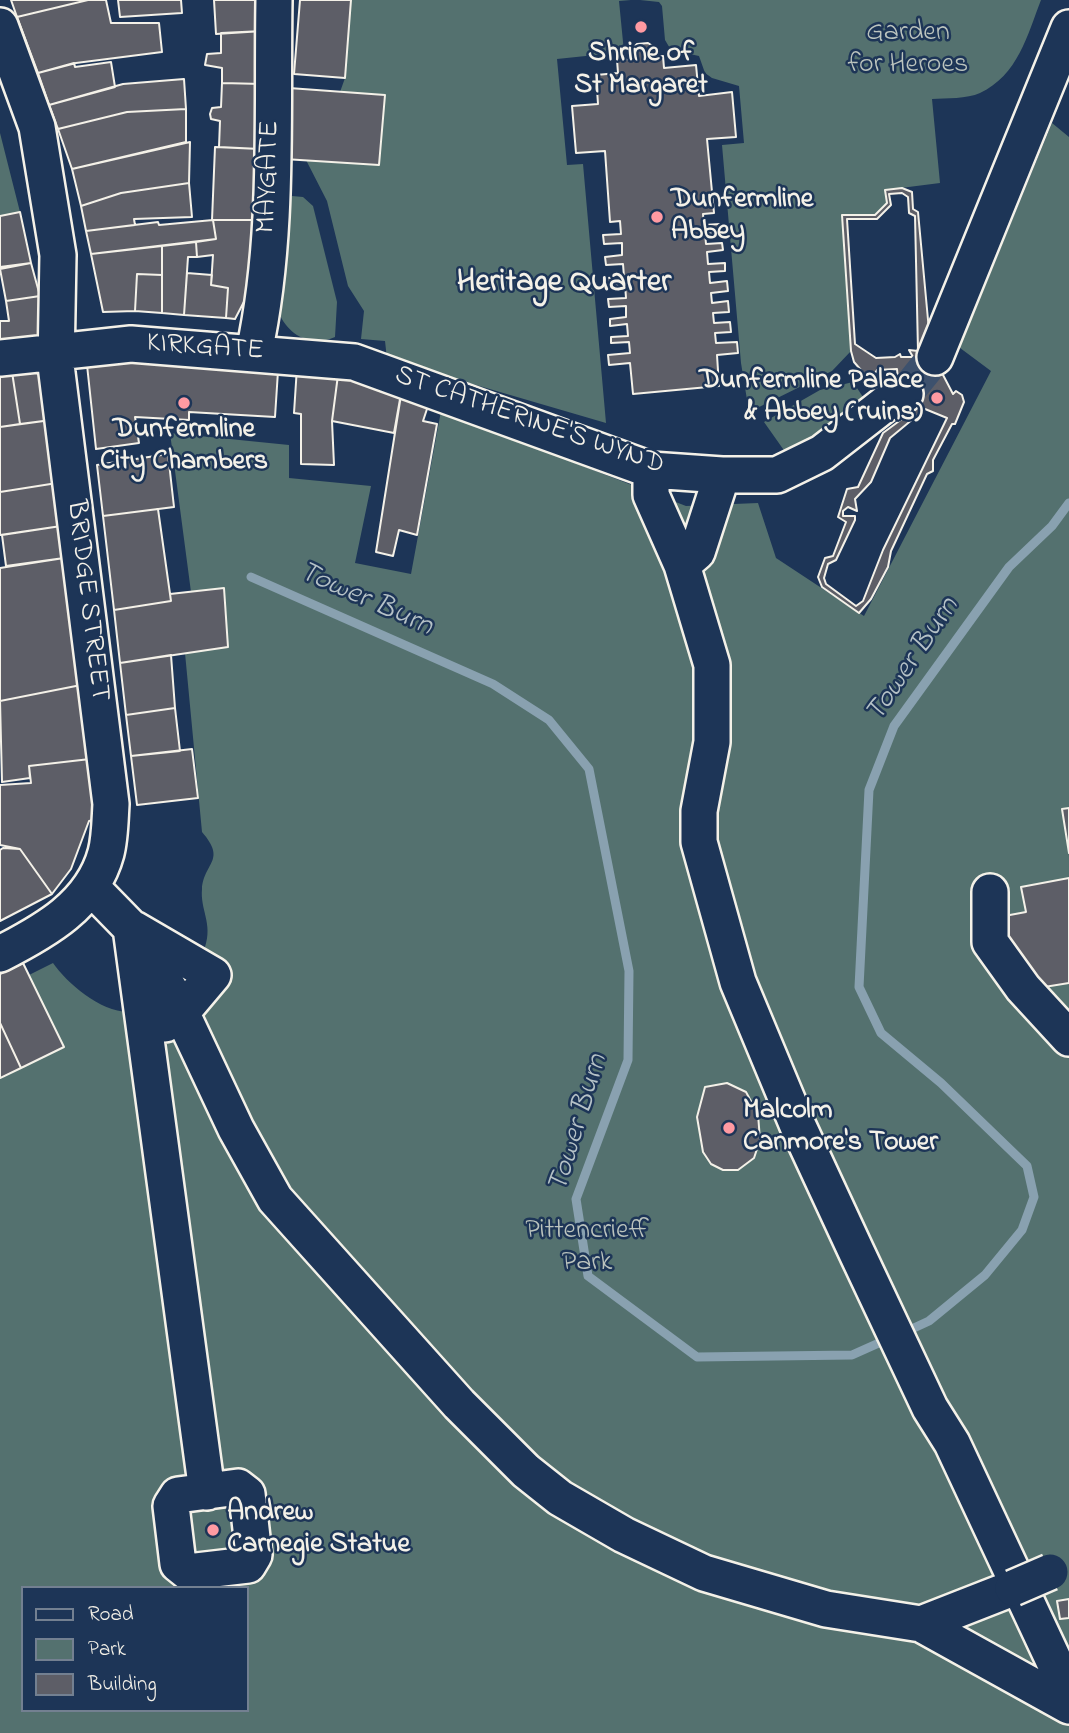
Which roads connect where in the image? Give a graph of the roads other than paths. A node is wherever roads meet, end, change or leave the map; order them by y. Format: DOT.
graph roads {
  1 [pos="274,0"];
  2 [pos="0,26"];
  3 [pos="1069,28"];
  4 [pos="55,350"];
  5 [pos="254,352"];
  6 [pos="935,357"];
  7 [pos="0,358"];
  8 [pos="354,362"];
  9 [pos="905,394"];
  10 [pos="650,470"];
  11 [pos="735,475"];
  12 [pos="682,565"];
  13 [pos="91,887"];
  14 [pos="990,892"];
  15 [pos="131,928"];
  16 [pos="0,954"];
  17 [pos="181,1013"];
  18 [pos="143,1030"];
  19 [pos="1069,1038"];
  20 [pos="207,1492"];
  21 [pos="1059,1567"];
  22 [pos="921,1624"];
  23 [pos="1069,1693"];
  24 [pos="1069,1706"];
  1 -- 5 [label="street, MAYGATE"];
  2 -- 4 [label="street, BRIDGE STREET"];
  3 -- 6 [label="street"];
  4 -- 5 [label="street, KIRKGATE"];
  4 -- 7 [label="street, KIRKGATE"];
  4 -- 13 [label="street, BRIDGE STREET"];
  5 -- 8 [label="street, KIRKGATE"];
  8 -- 10 [label="street, ST CATHERINE'S WYND"];
  9 -- 11 [label="street, ST CATHERINE'S WYND"];
  10 -- 11 [label="street, ST CATHERINE'S WYND"];
  10 -- 12 [label="street"];
  11 -- 12 [label="street"];
  12 -- 23 [label="street"];
  13 -- 15 [label="street"];
  13 -- 16 [label="street, BRIDGE STREET"];
  14 -- 19 [label="street"];
  15 -- 17 [label="street"];
  15 -- 18 [label="street"];
  17 -- 18 [label="street"];
  17 -- 22 [label="street"];
  18 -- 20 [label="street"];
  21 -- 22 [label="street, bridge"];
  22 -- 24 [label="street"];
}
